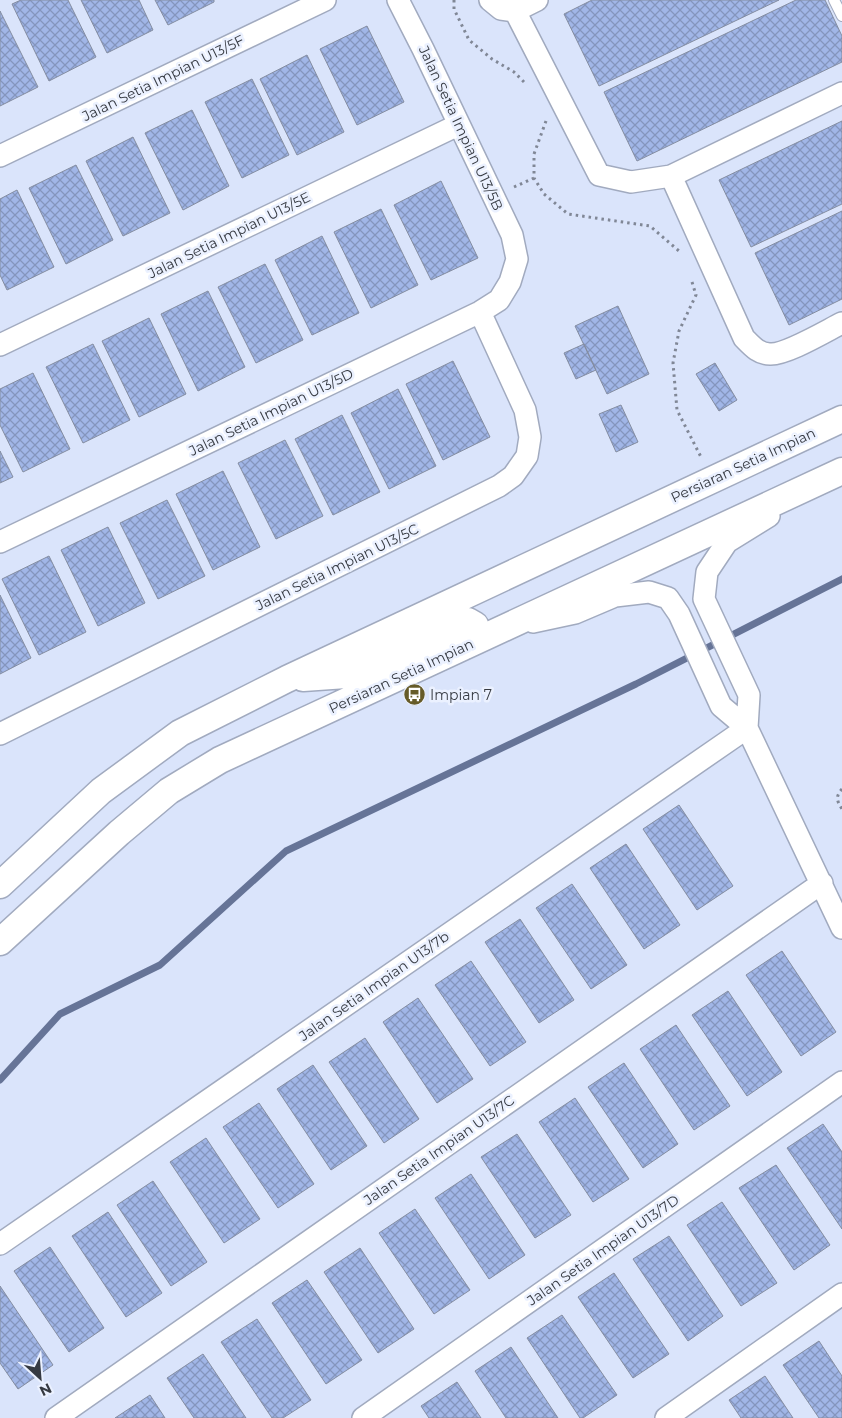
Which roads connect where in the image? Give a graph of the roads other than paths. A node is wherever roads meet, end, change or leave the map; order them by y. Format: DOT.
graph roads {
  1 [pos="325,0"];
  2 [pos="398,0"];
  3 [pos="490,0"];
  4 [pos="537,0"];
  5 [pos="834,0"];
  6 [pos="515,11"];
  7 [pos="842,16"];
  8 [pos="842,93"];
  9 [pos="458,125"];
  10 [pos="0,156"];
  11 [pos="671,176"];
  12 [pos="517,259"];
  13 [pos="480,312"];
  14 [pos="842,323"];
  15 [pos="0,345"];
  16 [pos="842,419"];
  17 [pos="842,471"];
  18 [pos="0,542"];
  19 [pos="499,630"];
  20 [pos="465,646"];
  21 [pos="287,679"];
  22 [pos="747,728"];
  23 [pos="0,734"];
  24 [pos="119,833"];
  25 [pos="822,882"];
  26 [pos="0,885"];
  27 [pos="0,926"];
  28 [pos="842,928"];
  29 [pos="0,942"];
  30 [pos="842,1082"];
  31 [pos="0,1244"];
  32 [pos="842,1294"];
  33 [pos="56,1418"];
  34 [pos="363,1418"];
  35 [pos="666,1418"];
  1 -- 10 [label="street, Jalan Setia Impian U13/5F"];
  2 -- 9 [label="street, Jalan Setia Impian U13/5B"];
  3 -- 6 [label="street"];
  4 -- 6 [label="street"];
  5 -- 7 [label="lane"];
  6 -- 11 [label="street"];
  8 -- 11 [label="street"];
  9 -- 12 [label="street, Jalan Setia Impian U13/5B"];
  9 -- 15 [label="street, Jalan Setia Impian U13/5E"];
  11 -- 14 [label="street"];
  12 -- 13 [label="street, Jalan Setia Impian U13/5D"];
  13 -- 18 [label="street, Jalan Setia Impian U13/5D"];
  13 -- 23 [label="street, Jalan Setia Impian U13/5C"];
  16 -- 21 [label="street, Persiaran Setia Impian"];
  17 -- 19 [label="street, Persiaran Setia Impian"];
  17 -- 22 [label="street"];
  19 -- 20 [label="street, Persiaran Setia Impian"];
  19 -- 22 [label="street"];
  20 -- 21 [label="street"];
  20 -- 24 [label="street, Persiaran Setia Impian"];
  21 -- 26 [label="street, Persiaran Setia Impian"];
  22 -- 25 [label="street"];
  22 -- 31 [label="street, Jalan Setia Impian U13/7b"];
  24 -- 27 [label="street"];
  24 -- 29 [label="street, Persiaran Setia Impian"];
  25 -- 28 [label="street"];
  25 -- 33 [label="street, Jalan Setia Impian U13/7C"];
  30 -- 34 [label="street, Jalan Setia Impian U13/7D"];
  32 -- 35 [label="street"];
}
